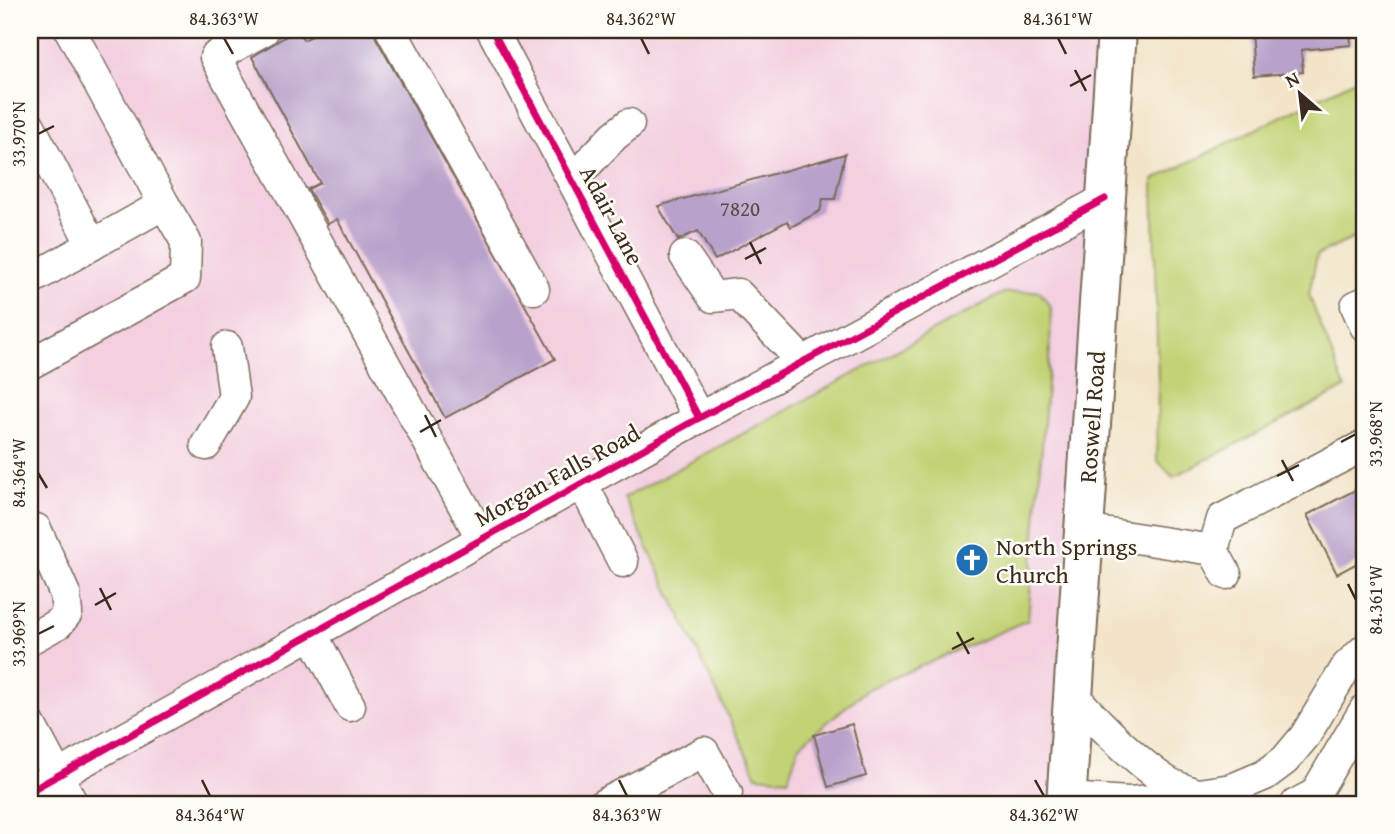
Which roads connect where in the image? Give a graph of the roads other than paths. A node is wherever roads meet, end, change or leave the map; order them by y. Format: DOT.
graph roads {
  1 [pos="70,30"];
  2 [pos="264,30"];
  3 [pos="391,30"];
  4 [pos="492,30"];
  5 [pos="1117,30"];
  6 [pos="629,124"];
  7 [pos="30,126"];
  8 [pos="572,180"];
  9 [pos="1105,199"];
  10 [pos="164,204"];
  11 [pos="92,245"];
  12 [pos="685,256"];
  13 [pos="30,280"];
  14 [pos="534,289"];
  15 [pos="1365,302"];
  16 [pos="1365,326"];
  17 [pos="227,347"];
  18 [pos="803,362"];
  19 [pos="30,364"];
  20 [pos="699,418"];
  21 [pos="206,444"];
  22 [pos="1365,444"];
  23 [pos="582,483"];
  24 [pos="36,529"];
  25 [pos="1084,530"];
  26 [pos="482,539"];
  27 [pos="623,562"];
  28 [pos="312,634"];
  29 [pos="30,639"];
  30 [pos="1365,649"];
  31 [pos="1073,695"];
  32 [pos="350,706"];
  33 [pos="1365,709"];
  34 [pos="30,724"];
  35 [pos="58,776"];
  36 [pos="30,790"];
  37 [pos="727,793"];
  38 [pos="1196,794"];
  39 [pos="1066,801"];
  40 [pos="73,804"];
  41 [pos="604,804"];
  42 [pos="1296,804"];
  1 -- 10 [label="street"];
  2 -- 26 [label="street"];
  3 -- 14 [label="street"];
  4 -- 8 [label="street, Adair Lane"];
  5 -- 9 [label="main road, Roswell Road"];
  6 -- 8 [label="street"];
  7 -- 11 [label="street"];
  8 -- 20 [label="street, Adair Lane"];
  9 -- 18 [label="street, Morgan Falls Road"];
  9 -- 25 [label="main road, Roswell Road"];
  10 -- 11 [label="street"];
  10 -- 19 [label="street"];
  11 -- 13 [label="street"];
  12 -- 18 [label="street"];
  15 -- 16 [label="street"];
  17 -- 21 [label="street"];
  18 -- 20 [label="street, Morgan Falls Road"];
  20 -- 23 [label="street, Morgan Falls Road"];
  22 -- 25 [label="street"];
  23 -- 26 [label="street, Morgan Falls Road"];
  23 -- 27 [label="street"];
  24 -- 29 [label="street"];
  25 -- 31 [label="main road, Roswell Road"];
  26 -- 28 [label="street, Morgan Falls Road"];
  28 -- 32 [label="street"];
  28 -- 35 [label="street, Morgan Falls Road"];
  30 -- 38 [label="street"];
  31 -- 38 [label="street"];
  31 -- 39 [label="main road, Roswell Road"];
  33 -- 42 [label="street"];
  34 -- 35 [label="street"];
  35 -- 36 [label="street, Morgan Falls Road"];
  35 -- 40 [label="street"];
  37 -- 41 [label="street"];
  38 -- 39 [label="street"];
}
